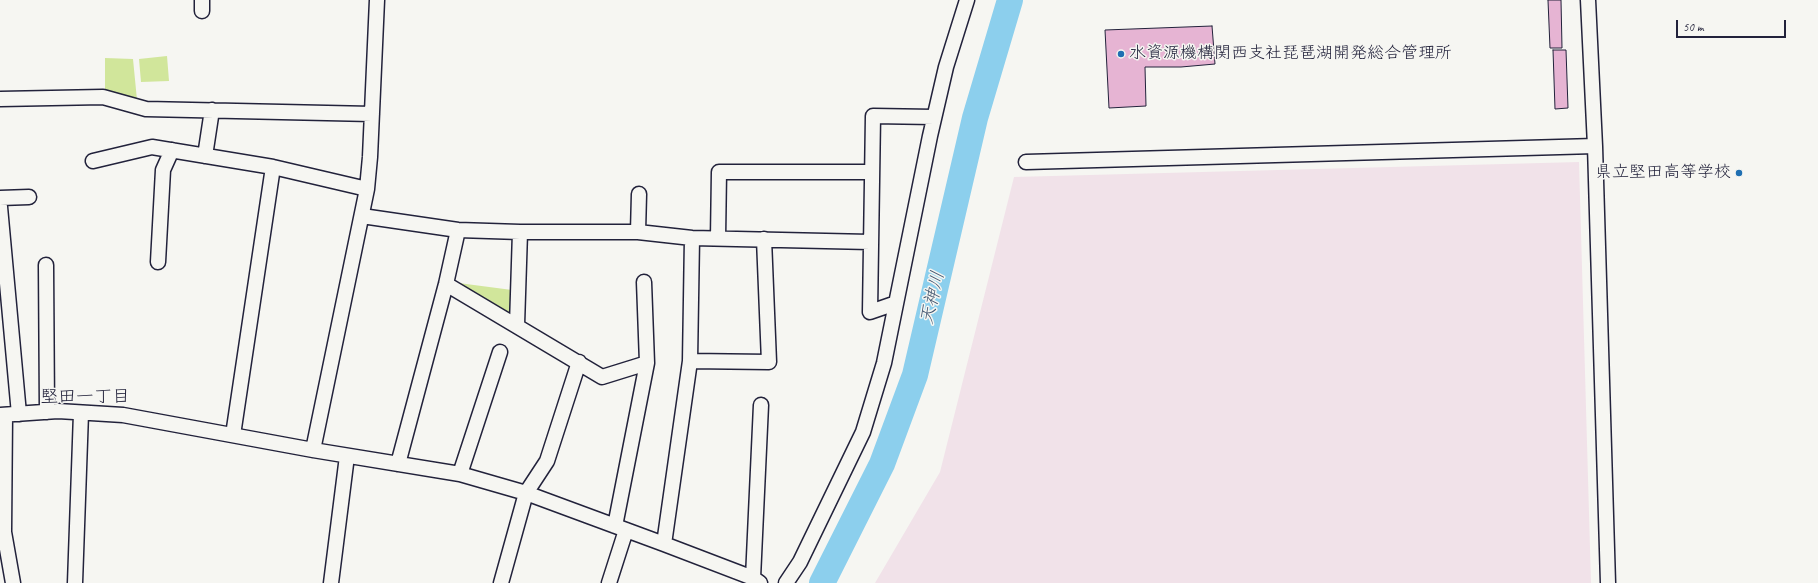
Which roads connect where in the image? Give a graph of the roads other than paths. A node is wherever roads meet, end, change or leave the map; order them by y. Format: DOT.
graph roads {
  1 [pos="377,0"];
  2 [pos="967,0"];
  3 [pos="1588,0"];
  4 [pos="0,99"];
  5 [pos="212,110"];
  6 [pos="372,114"];
  7 [pos="934,117"];
  8 [pos="1595,146"];
  9 [pos="172,150"];
  10 [pos="205,156"];
  11 [pos="93,161"];
  12 [pos="1026,162"];
  13 [pos="272,167"];
  14 [pos="871,172"];
  15 [pos="367,189"];
  16 [pos="639,194"];
  17 [pos="29,197"];
  18 [pos="0,198"];
  19 [pos="0,207"];
  20 [pos="362,216"];
  21 [pos="458,230"];
  22 [pos="520,232"];
  23 [pos="638,232"];
  24 [pos="692,238"];
  25 [pos="718,238"];
  26 [pos="764,239"];
  27 [pos="870,242"];
  28 [pos="158,262"];
  29 [pos="46,265"];
  30 [pos="644,282"];
  31 [pos="446,284"];
  32 [pos="896,303"];
  33 [pos="516,325"];
  34 [pos="500,352"];
  35 [pos="690,361"];
  36 [pos="579,362"];
  37 [pos="647,363"];
  38 [pos="761,405"];
  39 [pos="47,412"];
  40 [pos="81,413"];
  41 [pos="19,414"];
  42 [pos="2,415"];
  43 [pos="233,435"];
  44 [pos="313,450"];
  45 [pos="347,456"];
  46 [pos="398,464"];
  47 [pos="460,474"];
  48 [pos="526,493"];
  49 [pos="620,528"];
  50 [pos="664,544"];
  51 [pos="757,581"];
  52 [pos="14,583"];
  53 [pos="75,583"];
  54 [pos="331,583"];
  55 [pos="501,583"];
  56 [pos="609,583"];
  57 [pos="786,583"];
  58 [pos="1608,583"];
  1 -- 6 [label="street"];
  2 -- 7 [label="street"];
  3 -- 8 [label="street"];
  4 -- 5 [label="street"];
  5 -- 6 [label="street"];
  5 -- 10 [label="street"];
  6 -- 15 [label="street"];
  7 -- 14 [label="street"];
  7 -- 32 [label="street"];
  8 -- 12 [label="street"];
  8 -- 58 [label="street"];
  9 -- 10 [label="street"];
  9 -- 11 [label="street"];
  9 -- 28 [label="street"];
  10 -- 13 [label="street"];
  13 -- 15 [label="street"];
  13 -- 43 [label="street"];
  14 -- 25 [label="street"];
  14 -- 27 [label="street"];
  15 -- 20 [label="street"];
  16 -- 23 [label="street"];
  17 -- 18 [label="street"];
  19 -- 41 [label="street"];
  20 -- 21 [label="street"];
  20 -- 44 [label="street"];
  21 -- 22 [label="street"];
  21 -- 31 [label="street"];
  22 -- 23 [label="street"];
  22 -- 33 [label="street"];
  23 -- 24 [label="street"];
  24 -- 25 [label="street"];
  24 -- 35 [label="street"];
  25 -- 26 [label="street"];
  26 -- 27 [label="street"];
  26 -- 35 [label="street"];
  27 -- 32 [label="street"];
  29 -- 39 [label="street"];
  30 -- 37 [label="street"];
  31 -- 33 [label="street"];
  31 -- 46 [label="street"];
  32 -- 57 [label="street"];
  33 -- 36 [label="street"];
  34 -- 47 [label="street"];
  35 -- 50 [label="street"];
  36 -- 37 [label="street"];
  36 -- 48 [label="street"];
  37 -- 49 [label="street"];
  38 -- 51 [label="street"];
  39 -- 40 [label="street"];
  39 -- 41 [label="street"];
  40 -- 43 [label="street"];
  40 -- 53 [label="street"];
  41 -- 42 [label="street"];
  42 -- 52 [label="street"];
  43 -- 44 [label="street"];
  44 -- 45 [label="street"];
  45 -- 46 [label="street"];
  45 -- 54 [label="street"];
  46 -- 47 [label="street"];
  47 -- 48 [label="street"];
  48 -- 49 [label="street"];
  48 -- 55 [label="street"];
  49 -- 50 [label="street"];
  49 -- 56 [label="street"];
  50 -- 51 [label="street"];
}
